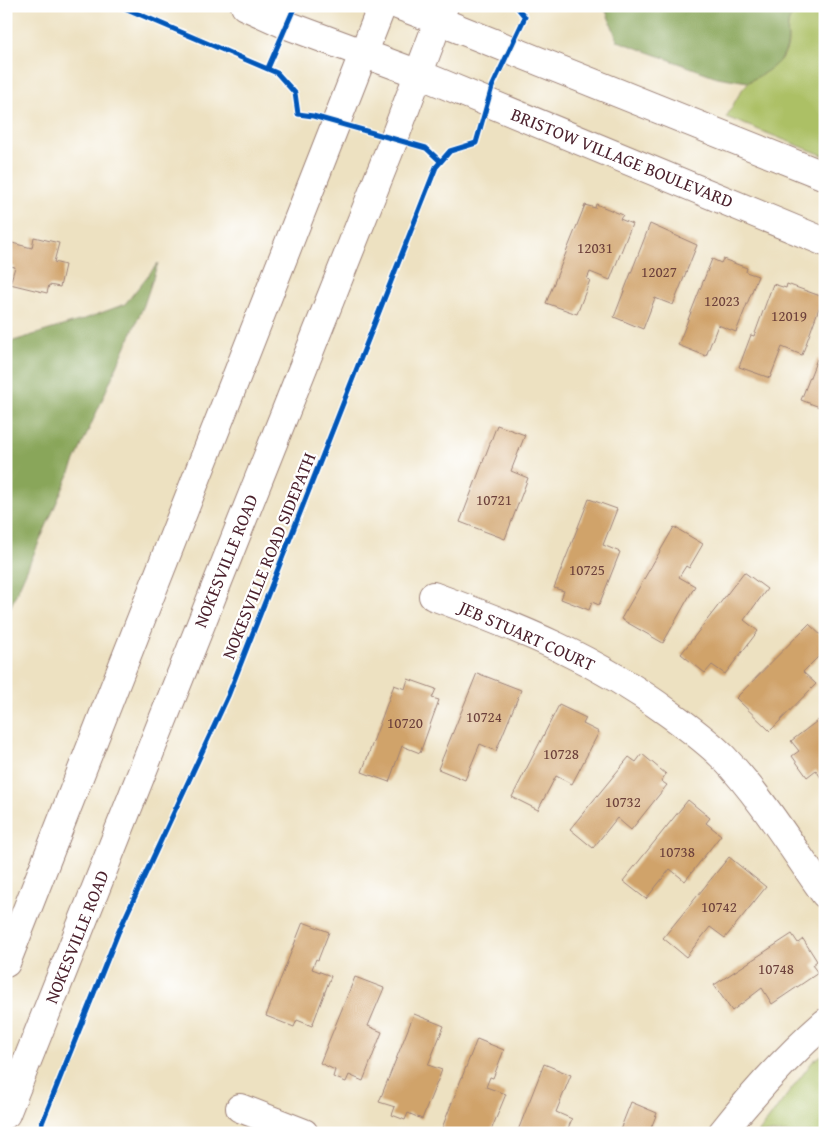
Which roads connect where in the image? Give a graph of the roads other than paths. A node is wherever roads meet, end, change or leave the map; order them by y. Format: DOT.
graph roads {
  1 [pos="245,6"];
  2 [pos="382,6"];
  3 [pos="400,6"];
  4 [pos="442,14"];
  5 [pos="364,54"];
  6 [pos="419,74"];
  7 [pos="825,176"];
  8 [pos="825,242"];
  9 [pos="433,596"];
  10 [pos="825,894"];
  11 [pos="6,963"];
  12 [pos="825,1024"];
  13 [pos="240,1108"];
  14 [pos="6,1114"];
  15 [pos="304,1133"];
  16 [pos="722,1133"];
  1 -- 5 [label="main road, BRISTOW VILLAGE BOULEVARD"];
  2 -- 5 [label="main road"];
  3 -- 4 [label="main road"];
  4 -- 6 [label="main road, NOKESVILLE ROAD"];
  4 -- 7 [label="main road"];
  5 -- 6 [label="main road, BRISTOW VILLAGE BOULEVARD"];
  5 -- 11 [label="main road"];
  6 -- 8 [label="main road, BRISTOW VILLAGE BOULEVARD"];
  6 -- 14 [label="main road, NOKESVILLE ROAD"];
  9 -- 10 [label="main road, JEB STUART COURT"];
  12 -- 16 [label="main road"];
  13 -- 15 [label="main road"];
}
